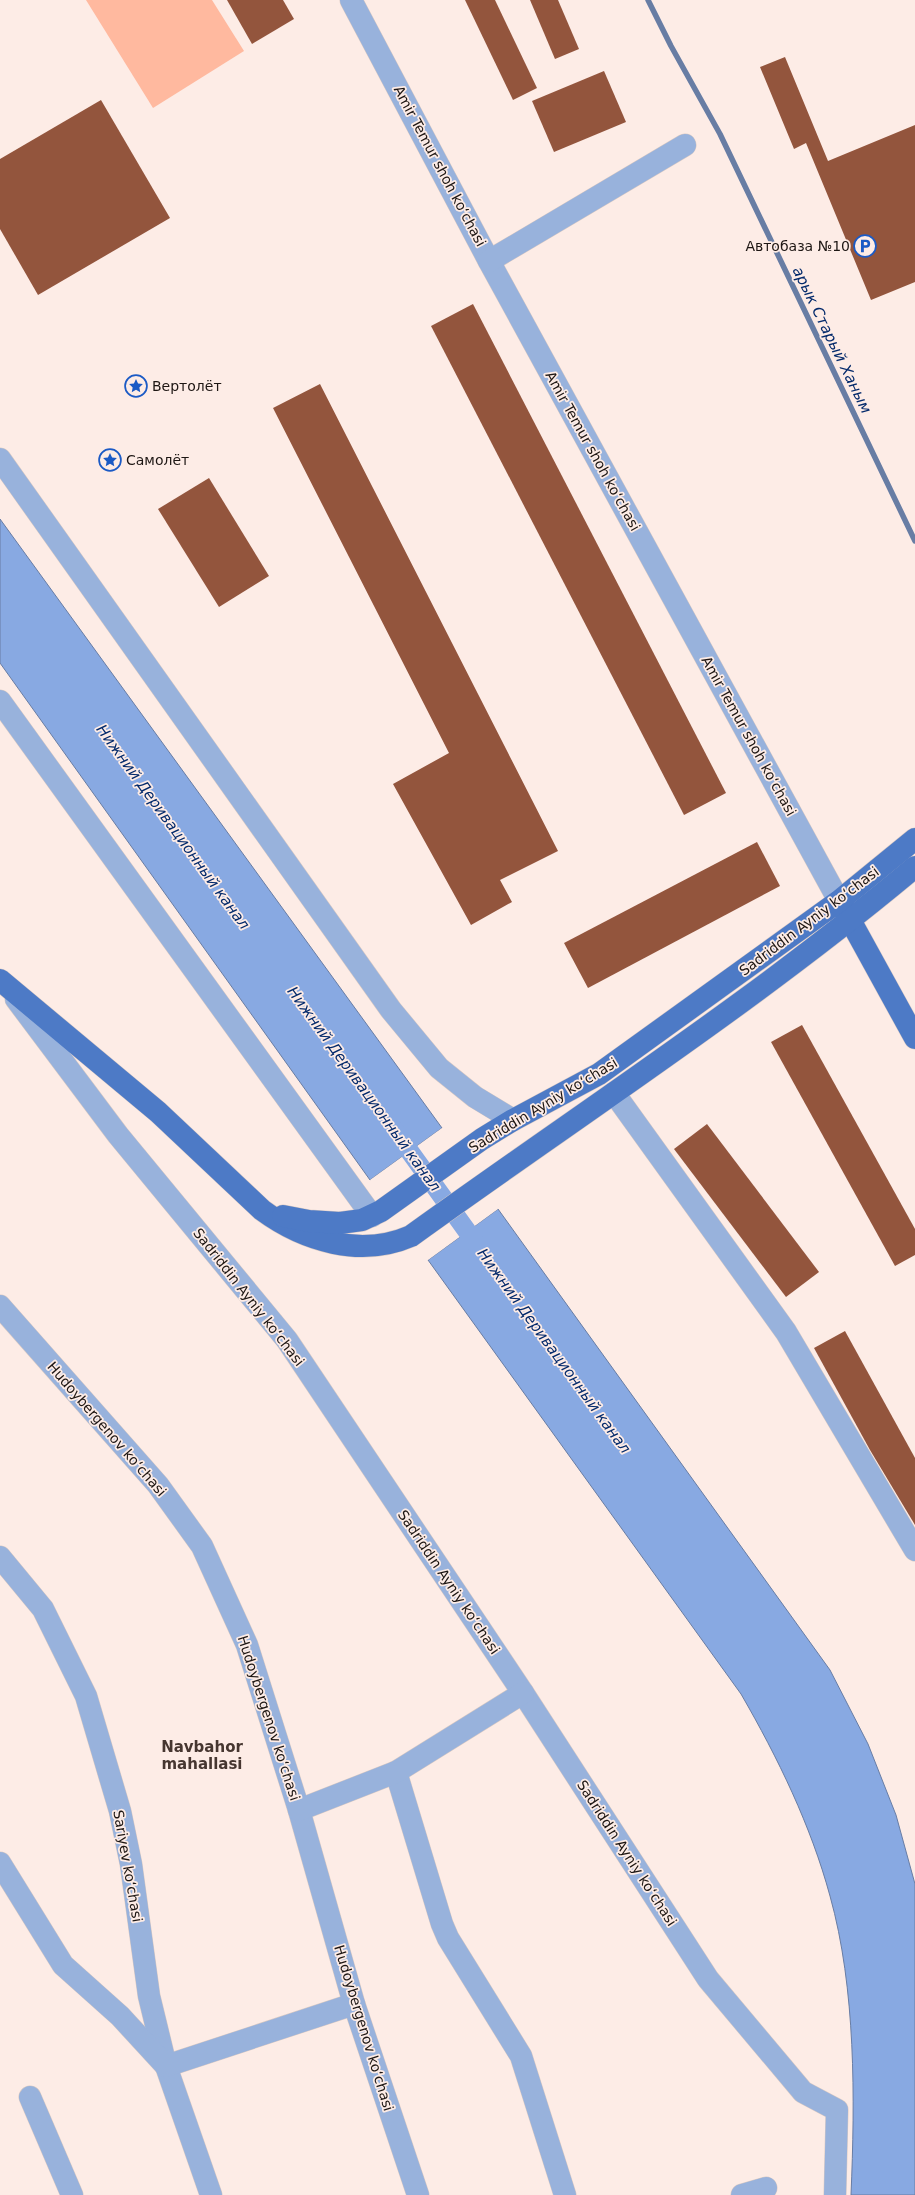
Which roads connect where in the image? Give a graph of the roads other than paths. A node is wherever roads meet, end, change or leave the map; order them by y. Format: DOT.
graph roads {
  1 [pos="351,0"];
  2 [pos="685,145"];
  3 [pos="489,261"];
  4 [pos="0,459"];
  5 [pos="0,701"];
  6 [pos="915,839"];
  7 [pos="915,868"];
  8 [pos="839,901"];
  9 [pos="850,922"];
  10 [pos="2,982"];
  11 [pos="915,1038"];
  12 [pos="614,1093"];
  13 [pos="513,1120"];
  14 [pos="246,1194"];
  15 [pos="380,1211"];
  16 [pos="0,1306"];
  17 [pos="915,1550"];
  18 [pos="0,1557"];
  19 [pos="523,1693"];
  20 [pos="396,1772"];
  21 [pos="299,1810"];
  22 [pos="0,1863"];
  23 [pos="354,2004"];
  24 [pos="166,2066"];
  25 [pos="30,2096"];
  26 [pos="766,2188"];
  27 [pos="72,2195"];
  28 [pos="211,2195"];
  29 [pos="418,2195"];
  30 [pos="565,2195"];
  31 [pos="742,2195"];
  32 [pos="835,2195"];
  1 -- 3 [label="street, Amir Temur shoh ko‘chasi"];
  2 -- 3 [label="street"];
  3 -- 8 [label="street, Amir Temur shoh ko‘chasi"];
  4 -- 13 [label="street"];
  5 -- 15 [label="street"];
  6 -- 8 [label="main road, Sadriddin Ayniy ko‘chasi"];
  7 -- 9 [label="main road, Sadriddin Ayniy ko‘chasi"];
  8 -- 9 [label="main road"];
  8 -- 13 [label="main road, Sadriddin Ayniy ko‘chasi"];
  9 -- 11 [label="main road"];
  9 -- 12 [label="main road, Sadriddin Ayniy ko‘chasi"];
  10 -- 14 [label="main road, Sadriddin Ayniy ko‘chasi"];
  10 -- 19 [label="street, Sadriddin Ayniy ko‘chasi"];
  12 -- 14 [label="main road, Sadriddin Ayniy ko‘chasi"];
  12 -- 17 [label="street"];
  13 -- 15 [label="main road, Sadriddin Ayniy ko‘chasi"];
  14 -- 15 [label="main road, Sadriddin Ayniy ko‘chasi"];
  16 -- 21 [label="street, Hudoybergenov ko‘chasi"];
  18 -- 24 [label="street, Sariyev ko‘chasi"];
  19 -- 20 [label="street"];
  19 -- 32 [label="street, Sadriddin Ayniy ko‘chasi"];
  20 -- 21 [label="street"];
  20 -- 30 [label="street"];
  21 -- 23 [label="street, Hudoybergenov ko‘chasi"];
  22 -- 24 [label="street"];
  23 -- 24 [label="street"];
  23 -- 29 [label="street, Hudoybergenov ko‘chasi"];
  24 -- 28 [label="street, Sariyev ko‘chasi"];
  25 -- 27 [label="street"];
  26 -- 31 [label="street"];
}
